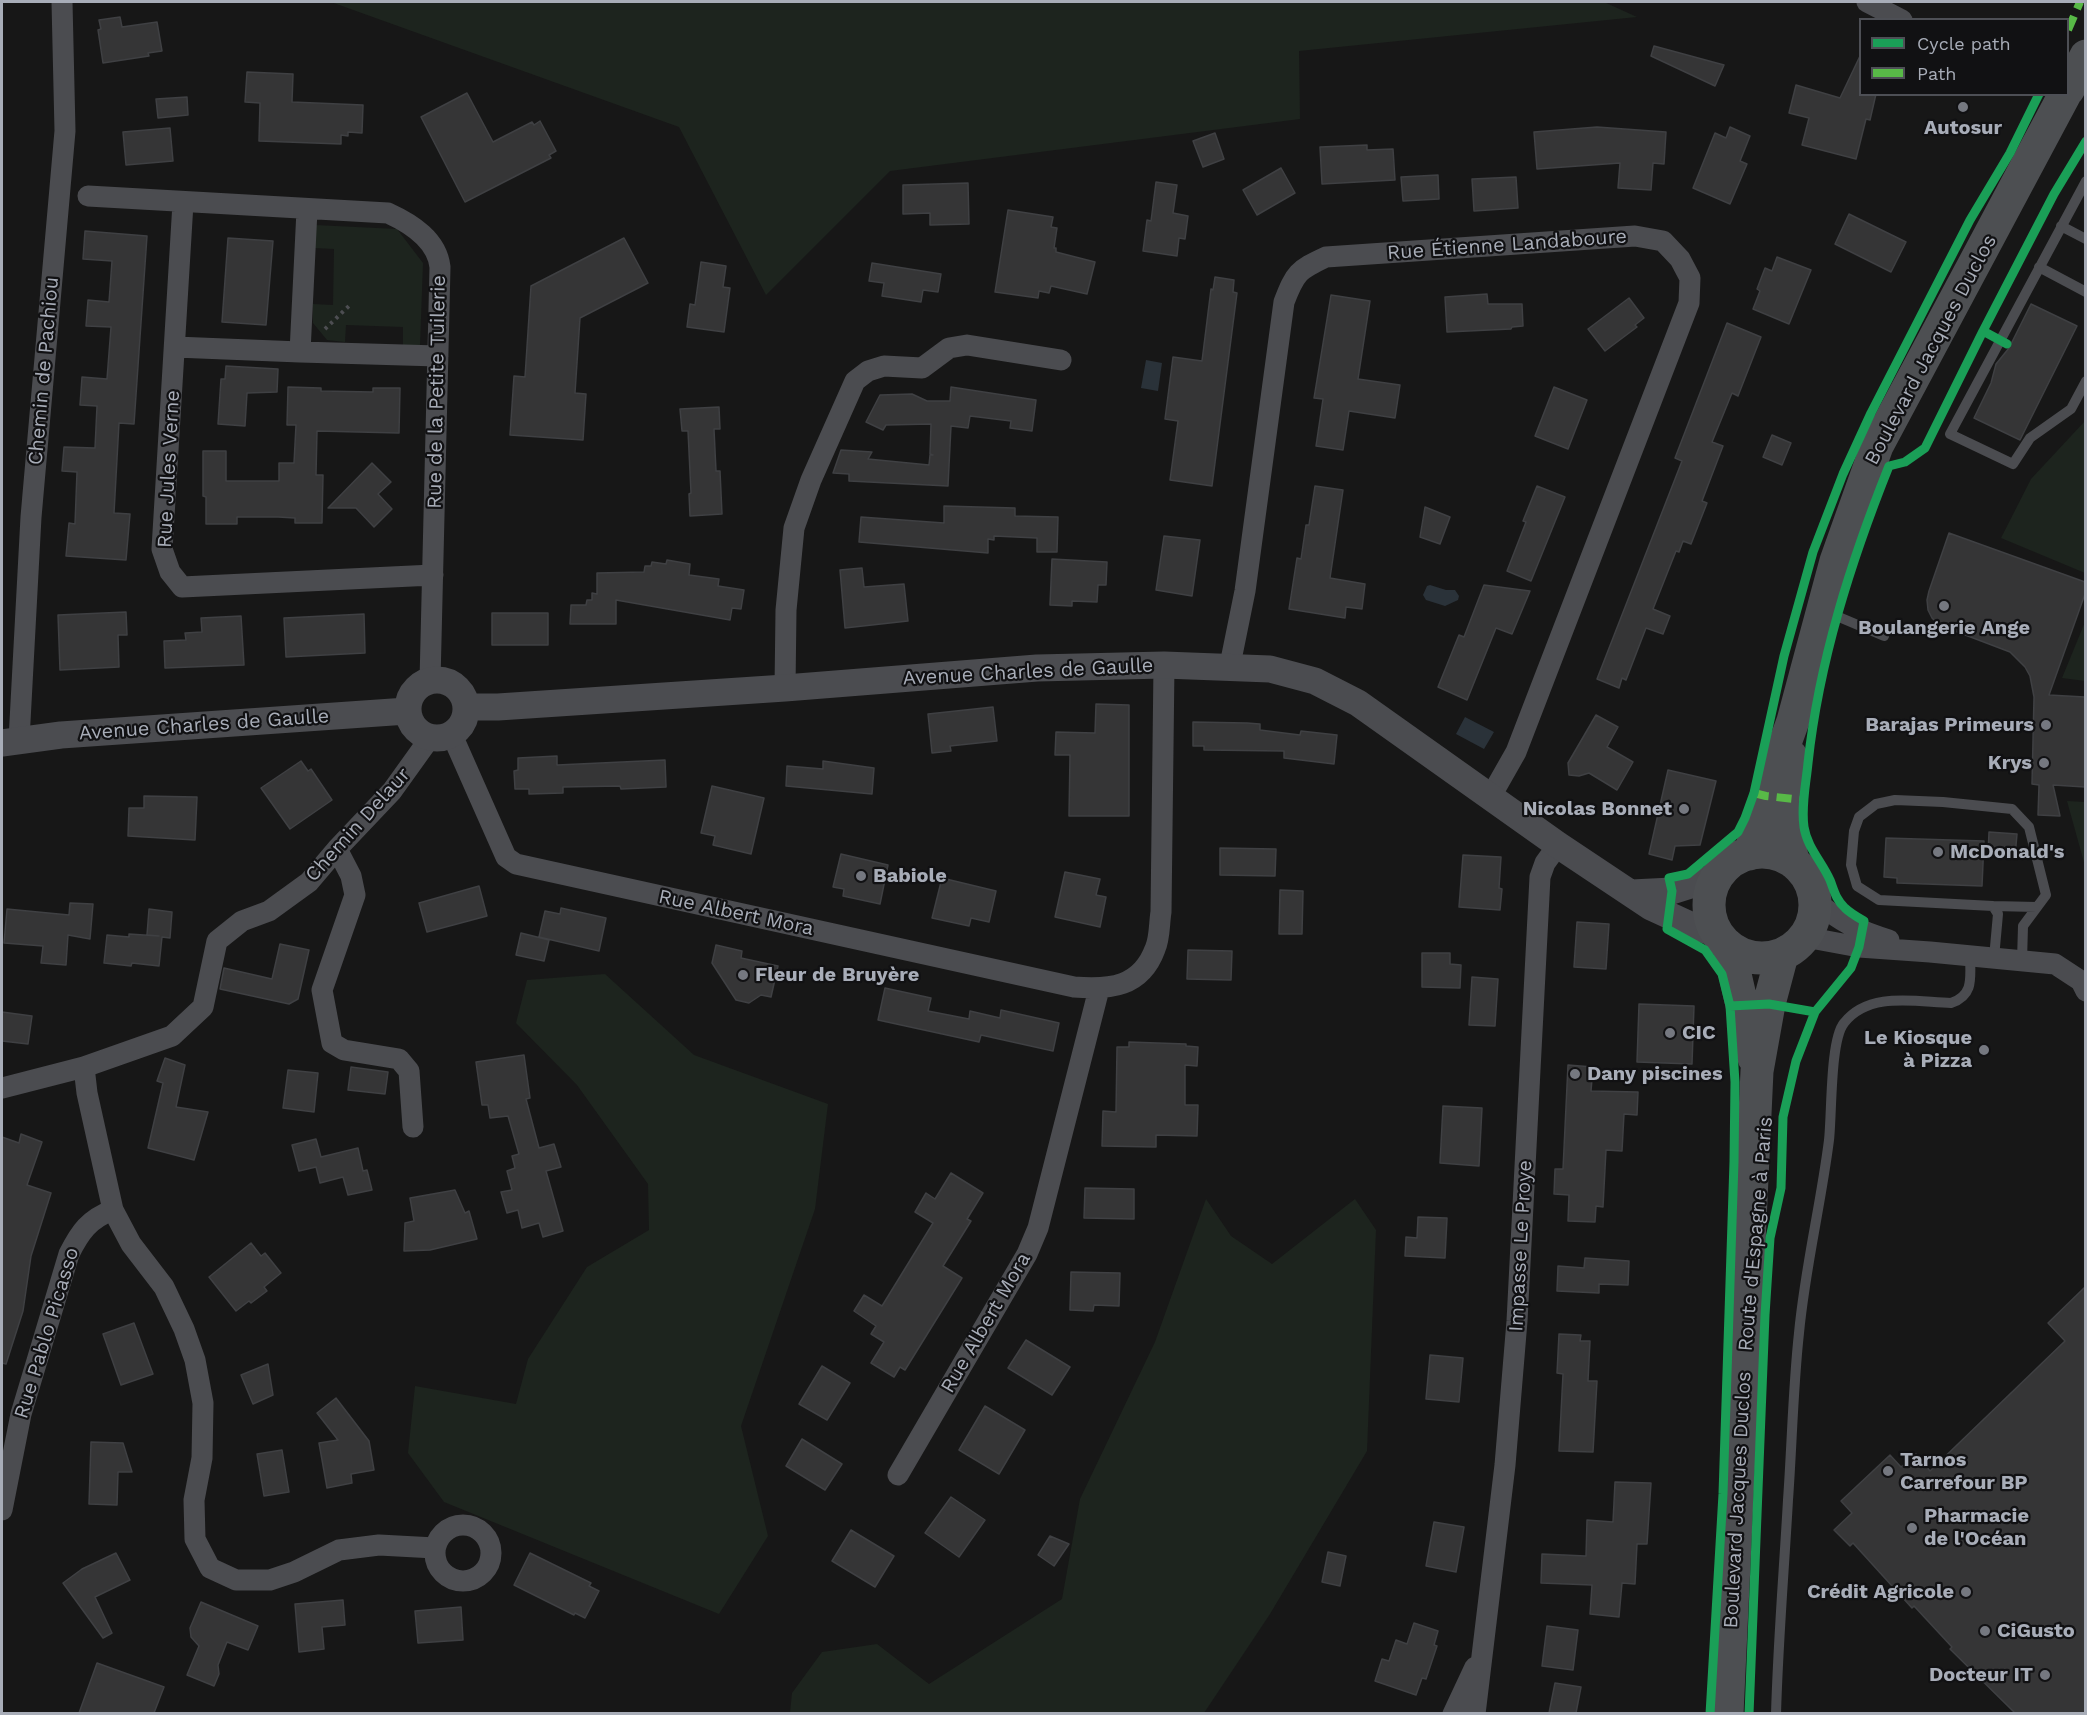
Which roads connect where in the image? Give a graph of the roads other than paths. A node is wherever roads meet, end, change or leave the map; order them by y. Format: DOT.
graph roads {
  1 [pos="62,2"];
  2 [pos="1867,2"];
  3 [pos="1898,18"];
  4 [pos="2085,56"];
  5 [pos="2069,82"];
  6 [pos="2060,96"];
  7 [pos="2085,181"];
  8 [pos="88,196"];
  9 [pos="183,202"];
  10 [pos="307,210"];
  11 [pos="2061,226"];
  12 [pos="2085,239"];
  13 [pos="2038,267"];
  14 [pos="2085,292"];
  15 [pos="175,346"];
  16 [pos="300,352"];
  17 [pos="438,356"];
  18 [pos="1061,360"];
  19 [pos="2085,381"];
  20 [pos="433,575"];
  21 [pos="1821,610"];
  22 [pos="1884,636"];
  23 [pos="1164,665"];
  24 [pos="1232,668"];
  25 [pos="430,681"];
  26 [pos="785,688"];
  27 [pos="466,707"];
  28 [pos="407,711"];
  29 [pos="1793,721"];
  30 [pos="441,736"];
  31 [pos="10,741"];
  32 [pos="1491,796"];
  33 [pos="1558,845"];
  34 [pos="337,849"];
  35 [pos="1750,854"];
  36 [pos="1793,861"];
  37 [pos="1716,877"];
  38 [pos="1632,893"];
  39 [pos="1815,901"];
  40 [pos="1994,906"];
  41 [pos="2037,907"];
  42 [pos="1723,941"];
  43 [pos="1793,946"];
  44 [pos="1930,952"];
  45 [pos="1970,955"];
  46 [pos="1994,958"];
  47 [pos="2022,961"];
  48 [pos="1099,989"];
  49 [pos="2085,991"];
  50 [pos="84,1067"];
  51 [pos="1757,1071"];
  52 [pos="2,1088"];
  53 [pos="413,1127"];
  54 [pos="113,1210"];
  55 [pos="898,1474"];
  56 [pos="2,1510"];
  57 [pos="435,1548"];
  58 [pos="1483,1650"];
  59 [pos="1453,1713"];
  60 [pos="1474,1713"];
  61 [pos="1727,1713"];
  62 [pos="1776,1713"];
  1 -- 31 [label="street, Chemin de Pachiou"];
  2 -- 3 [label="street"];
  4 -- 5 [label="main road, Boulevard Jacques Duclos"];
  6 -- 21 [label="main road, Boulevard Jacques Duclos"];
  7 -- 11 [label="lane"];
  8 -- 9 [label="street, Rue de la Petite Tuilerie"];
  9 -- 10 [label="street, Rue de la Petite Tuilerie"];
  9 -- 15 [label="street, Rue Jules Verne"];
  10 -- 16 [label="street"];
  10 -- 17 [label="street, Rue de la Petite Tuilerie"];
  11 -- 12 [label="lane"];
  11 -- 13 [label="lane"];
  13 -- 14 [label="lane"];
  13 -- 19 [label="lane"];
  15 -- 16 [label="street"];
  15 -- 20 [label="street, Rue Jules Verne"];
  16 -- 17 [label="street"];
  17 -- 20 [label="street, Rue de la Petite Tuilerie"];
  18 -- 26 [label="street"];
  20 -- 25 [label="street, Rue de la Petite Tuilerie"];
  21 -- 22 [label="lane"];
  21 -- 29 [label="main road, Boulevard Jacques Duclos"];
  23 -- 24 [label="street, Avenue Charles de Gaulle"];
  23 -- 26 [label="street, Avenue Charles de Gaulle"];
  23 -- 48 [label="street, Rue Albert Mora"];
  24 -- 32 [label="street, Avenue Charles de Gaulle"];
  24 -- 32 [label="street, Rue Étienne Landaboure"];
  25 -- 27 [label="street"];
  25 -- 28 [label="street"];
  26 -- 27 [label="street, Avenue Charles de Gaulle"];
  27 -- 30 [label="street"];
  28 -- 30 [label="street"];
  28 -- 31 [label="street, Avenue Charles de Gaulle"];
  29 -- 35 [label="main road, Boulevard Jacques Duclos"];
  29 -- 36 [label="main road, Boulevard Jacques Duclos"];
  30 -- 34 [label="street, Chemin Delaur"];
  30 -- 48 [label="street, Rue Albert Mora"];
  32 -- 33 [label="street, Avenue Charles de Gaulle"];
  33 -- 38 [label="street, Avenue Charles de Gaulle"];
  33 -- 58 [label="street, Impasse Le Proye"];
  34 -- 50 [label="street, Chemin Delaur"];
  34 -- 53 [label="street"];
  35 -- 36 [label="main road"];
  35 -- 37 [label="main road"];
  36 -- 39 [label="main road"];
  37 -- 38 [label="street"];
  37 -- 42 [label="main road"];
  38 -- 42 [label="street, Avenue Charles de Gaulle"];
  39 -- 43 [label="main road"];
  39 -- 44 [label="street"];
  40 -- 41 [label="lane"];
  40 -- 41 [label="lane"];
  40 -- 46 [label="lane"];
  41 -- 47 [label="lane"];
  42 -- 43 [label="main road"];
  42 -- 51 [label="main road, Boulevard Jacques Duclos"];
  43 -- 44 [label="street"];
  43 -- 51 [label="main road, Boulevard Jacques Duclos"];
  44 -- 45 [label="street"];
  45 -- 46 [label="street"];
  45 -- 62 [label="lane"];
  46 -- 47 [label="street"];
  47 -- 49 [label="street"];
  48 -- 55 [label="street, Rue Albert Mora"];
  50 -- 52 [label="street, Chemin Delaur"];
  50 -- 54 [label="street"];
  51 -- 61 [label="main road, Boulevard Jacques Duclos"];
  54 -- 56 [label="street, Rue Pablo Picasso"];
  54 -- 57 [label="street"];
  58 -- 59 [label="street, Impasse Le Proye"];
  58 -- 60 [label="street, Impasse Le Proye"];
}
